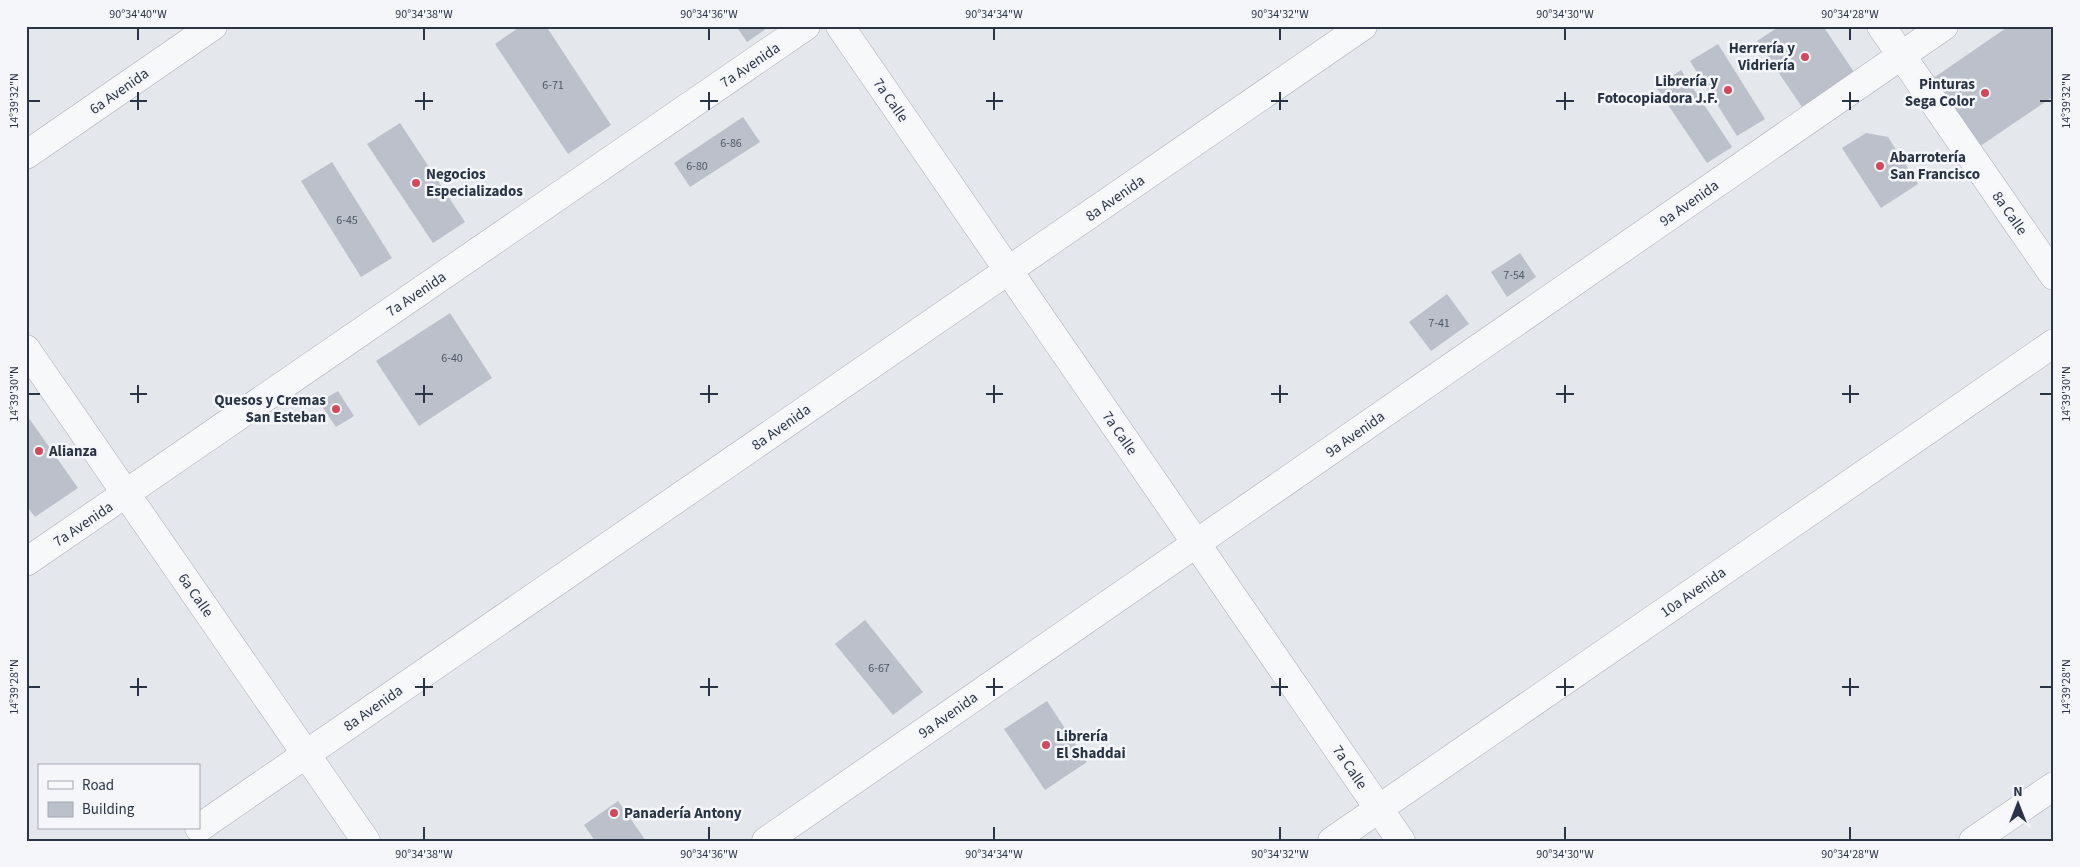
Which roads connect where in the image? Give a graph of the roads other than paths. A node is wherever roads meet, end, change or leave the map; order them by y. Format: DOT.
graph roads {
  1 [pos="213,26"];
  2 [pos="806,26"];
  3 [pos="840,26"];
  4 [pos="1363,26"];
  5 [pos="1881,26"];
  6 [pos="1944,26"];
  7 [pos="1902,56"];
  8 [pos="26,155"];
  9 [pos="1008,271"];
  10 [pos="2054,276"];
  11 [pos="2054,343"];
  12 [pos="26,348"];
  13 [pos="126,493"];
  14 [pos="1196,544"];
  15 [pos="26,562"];
  16 [pos="306,754"];
  17 [pos="2054,786"];
  18 [pos="1379,809"];
  19 [pos="200,827"];
  20 [pos="196,830"];
  21 [pos="180,841"];
  22 [pos="366,841"];
  23 [pos="766,841"];
  24 [pos="1332,841"];
  25 [pos="1401,841"];
  26 [pos="1973,841"];
  1 -- 8 [label="street, 6a Avenida"];
  2 -- 13 [label="street, 7a Avenida"];
  3 -- 9 [label="street, 7a Calle"];
  4 -- 9 [label="street, 8a Avenida"];
  5 -- 7 [label="street, 8a Calle"];
  6 -- 7 [label="street, 9a Avenida"];
  7 -- 10 [label="street, 8a Calle"];
  7 -- 14 [label="street, 9a Avenida"];
  9 -- 14 [label="street, 7a Calle"];
  9 -- 16 [label="street, 8a Avenida"];
  11 -- 18 [label="street, 10a Avenida"];
  12 -- 13 [label="street, 6a Calle"];
  13 -- 15 [label="street, 7a Avenida"];
  13 -- 16 [label="street, 6a Calle"];
  14 -- 18 [label="street, 7a Calle"];
  14 -- 23 [label="street, 9a Avenida"];
  16 -- 19 [label="street, 8a Avenida"];
  16 -- 22 [label="street, 6a Calle"];
  17 -- 26 [label="street"];
  18 -- 24 [label="street, 10a Avenida"];
  18 -- 25 [label="street, 7a Calle"];
  20 -- 21 [label="street, 8a Avenida"];
}
